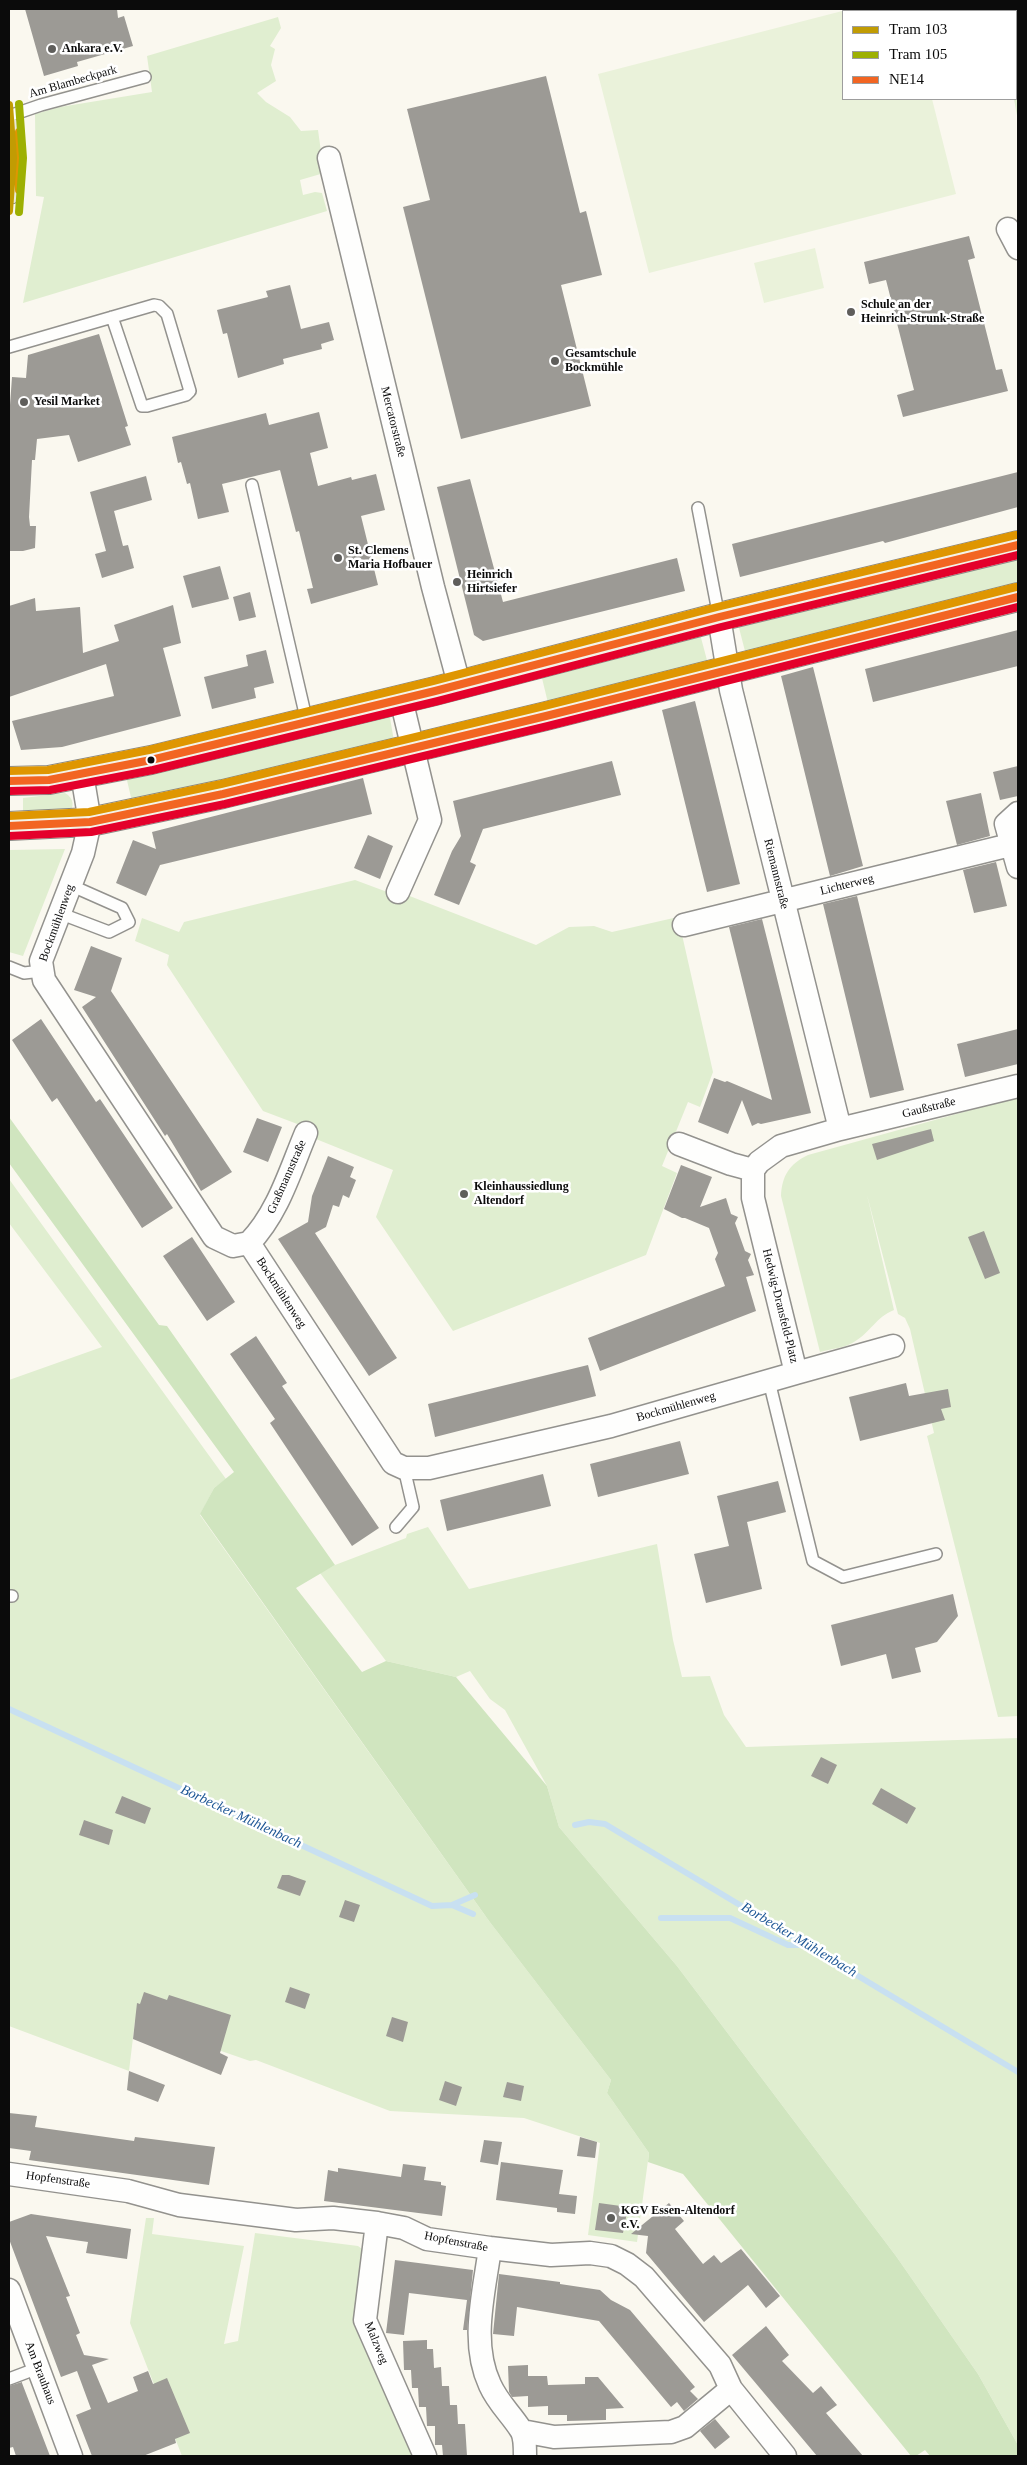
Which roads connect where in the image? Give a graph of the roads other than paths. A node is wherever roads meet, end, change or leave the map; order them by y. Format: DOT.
graph roads {
  1 [pos="145,77"];
  2 [pos="9,116"];
  3 [pos="9,132"];
  4 [pos="329,158"];
  5 [pos="9,190"];
  6 [pos="112,317"];
  7 [pos="9,347"];
  8 [pos="252,485"];
  9 [pos="698,508"];
  10 [pos="1018,545"];
  11 [pos="1018,597"];
  12 [pos="719,617"];
  13 [pos="728,669"];
  14 [pos="459,684"];
  15 [pos="401,700"];
  16 [pos="307,722"];
  17 [pos="412,748"];
  18 [pos="82,774"];
  19 [pos="9,782"];
  20 [pos="1018,813"];
  21 [pos="90,822"];
  22 [pos="9,826"];
  23 [pos="1010,845"];
  24 [pos="1018,867"];
  25 [pos="70,885"];
  26 [pos="398,892"];
  27 [pos="783,901"];
  28 [pos="59,913"];
  29 [pos="684,925"];
  30 [pos="9,967"];
  31 [pos="42,971"];
  32 [pos="1018,1086"];
  33 [pos="840,1129"];
  34 [pos="306,1133"];
  35 [pos="679,1144"];
  36 [pos="753,1170"];
  37 [pos="248,1243"];
  38 [pos="893,1346"];
  39 [pos="796,1373"];
  40 [pos="769,1381"];
  41 [pos="404,1468"];
  42 [pos="396,1527"];
  43 [pos="936,1554"];
  44 [pos="9,2174"];
  45 [pos="377,2223"];
  46 [pos="490,2248"];
  47 [pos="9,2290"];
  48 [pos="38,2368"];
  49 [pos="9,2379"];
  50 [pos="730,2389"];
  51 [pos="522,2431"];
  52 [pos="71,2456"];
  53 [pos="425,2456"];
  54 [pos="526,2456"];
  55 [pos="785,2456"];
  1 -- 2 [label="lane, Am Blambeckpark"];
  3 -- 5 [label="main road"];
  4 -- 14 [label="street, Mercatorstraße"];
  6 -- 6 [label="lane"];
  6 -- 7 [label="lane"];
  8 -- 16 [label="lane"];
  9 -- 12 [label="lane"];
  10 -- 12 [label="main road"];
  11 -- 13 [label="main road"];
  12 -- 13 [label="street, Riemannstraße"];
  12 -- 14 [label="main road"];
  13 -- 17 [label="main road"];
  13 -- 27 [label="street, Riemannstraße"];
  14 -- 15 [label="main road"];
  15 -- 16 [label="main road"];
  15 -- 17 [label="street"];
  16 -- 18 [label="main road"];
  17 -- 21 [label="main road"];
  17 -- 26 [label="street"];
  18 -- 19 [label="main road"];
  18 -- 21 [label="street, Bockmühlenweg"];
  20 -- 23 [label="street"];
  21 -- 22 [label="main road"];
  21 -- 25 [label="street, Bockmühlenweg"];
  23 -- 24 [label="street"];
  23 -- 27 [label="street, Lichterweg"];
  25 -- 28 [label="street, Bockmühlenweg"];
  25 -- 28 [label="lane"];
  27 -- 29 [label="street, Lichterweg"];
  27 -- 33 [label="street, Riemannstraße"];
  28 -- 31 [label="street, Bockmühlenweg"];
  30 -- 31 [label="lane"];
  31 -- 37 [label="street, Bockmühlenweg"];
  32 -- 33 [label="street, Gaußstraße"];
  33 -- 36 [label="street"];
  34 -- 37 [label="street, Graßmannstraße"];
  35 -- 36 [label="street"];
  36 -- 39 [label="street, Hedwig-Dransfeld-Platz"];
  37 -- 41 [label="street, Bockmühlenweg"];
  38 -- 39 [label="street, Hedwig-Dransfeld-Platz"];
  39 -- 40 [label="street, Bockmühlenweg"];
  40 -- 41 [label="street, Bockmühlenweg"];
  40 -- 43 [label="lane"];
  41 -- 42 [label="lane"];
  44 -- 45 [label="street, Hopfenstraße"];
  45 -- 46 [label="street, Hopfenstraße"];
  45 -- 53 [label="street, Malzweg"];
  46 -- 50 [label="street, Hopfenstraße"];
  46 -- 51 [label="street"];
  47 -- 48 [label="street, Am Brauhaus"];
  48 -- 49 [label="lane"];
  48 -- 52 [label="street, Am Brauhaus"];
  50 -- 51 [label="street"];
  50 -- 55 [label="street, Hopfenstraße"];
  51 -- 54 [label="street"];
}
